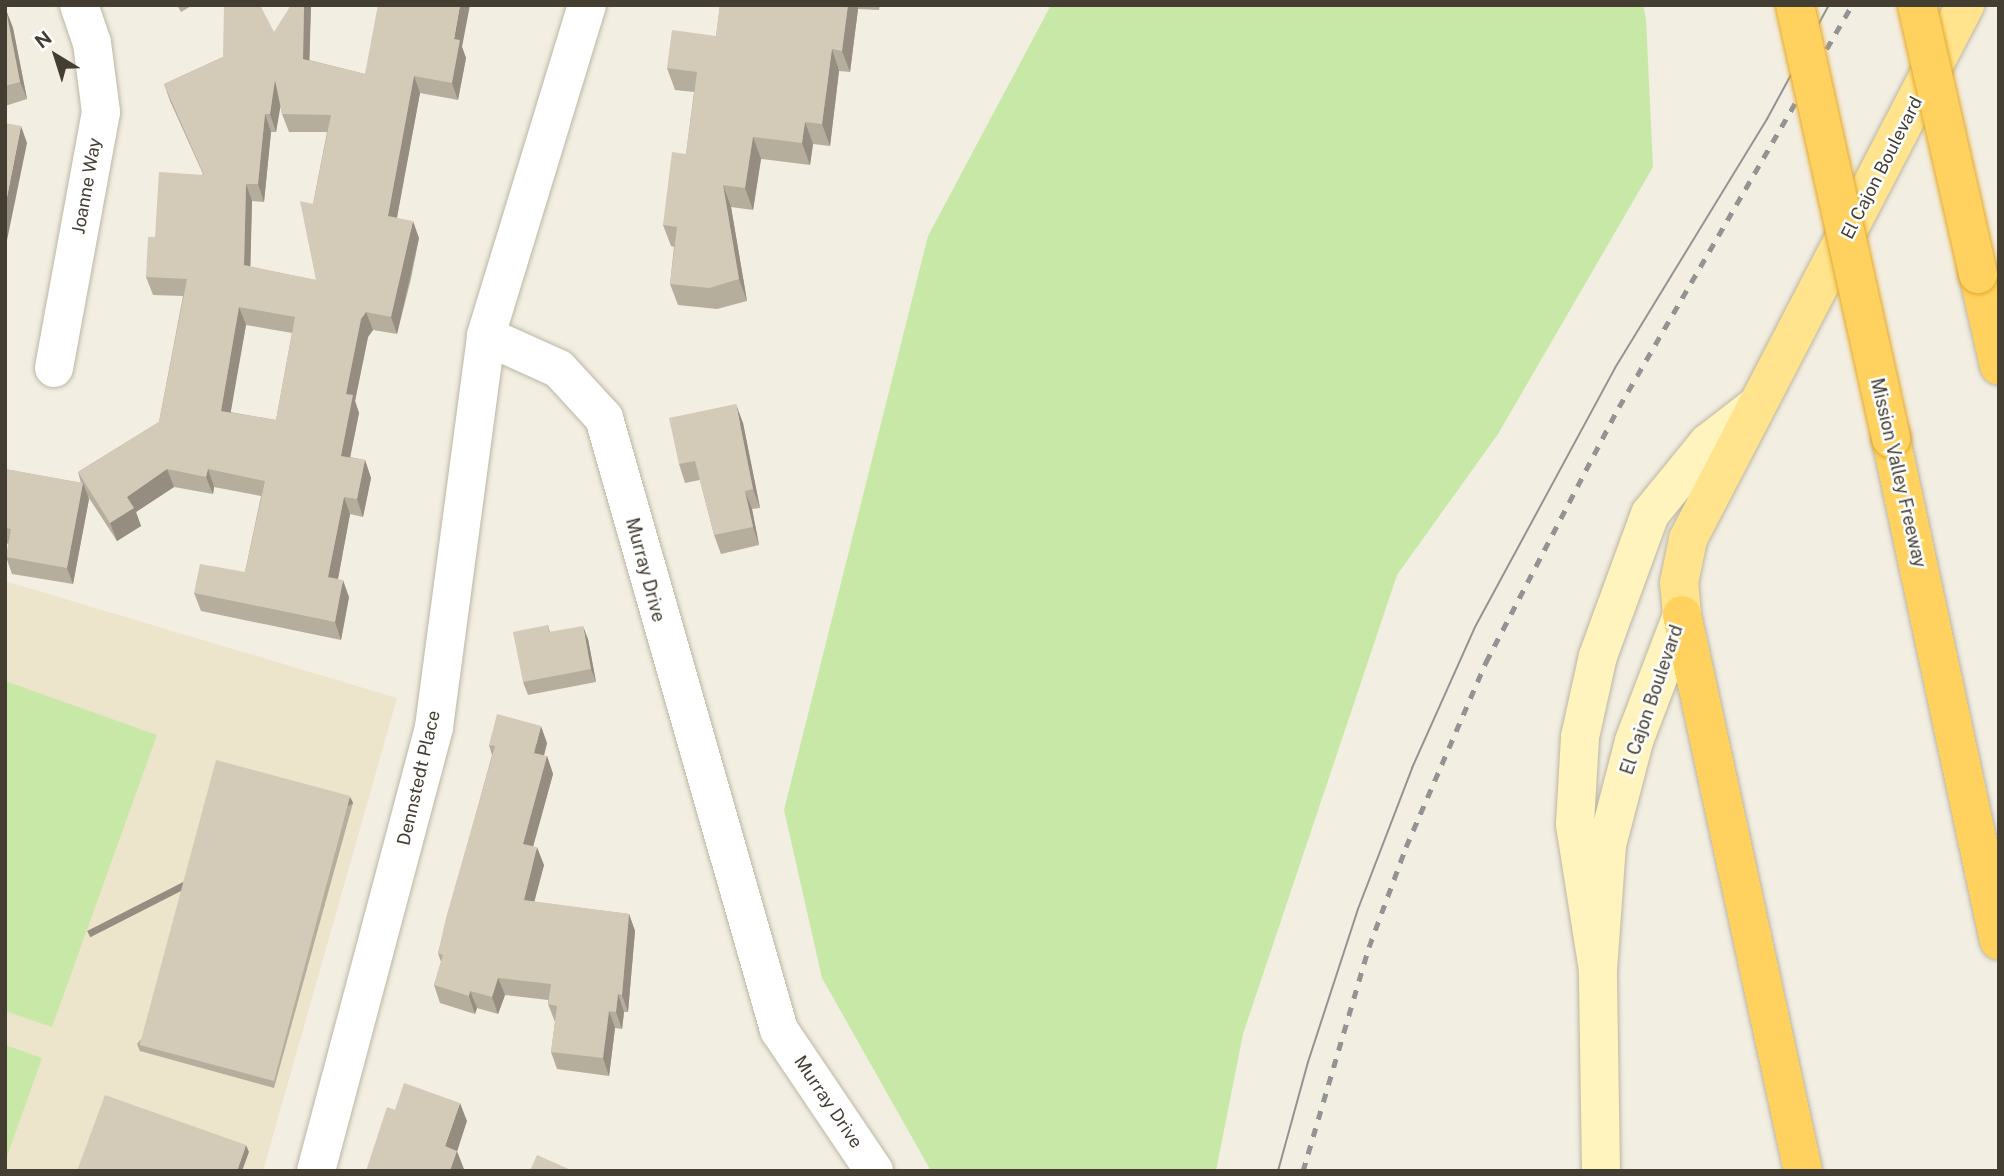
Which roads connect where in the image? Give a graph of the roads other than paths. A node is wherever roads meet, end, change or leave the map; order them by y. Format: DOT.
graph roads {
  1 [pos="79,5"];
  2 [pos="587,5"];
  3 [pos="1795,5"];
  4 [pos="1917,5"];
  5 [pos="1965,5"];
  6 [pos="486,336"];
  7 [pos="1999,366"];
  8 [pos="54,368"];
  9 [pos="1757,405"];
  10 [pos="1682,615"];
  11 [pos="1999,941"];
  12 [pos="1598,970"];
  13 [pos="316,1171"];
  14 [pos="874,1171"];
  15 [pos="1601,1171"];
  16 [pos="1803,1171"];
  1 -- 8 [label="street, Joanne Way"];
  2 -- 6 [label="street"];
  3 -- 11 [label="highway, Mission Valley Freeway, bridge"];
  4 -- 7 [label="highway, bridge"];
  5 -- 9 [label="main road, El Cajon Boulevard"];
  6 -- 13 [label="street, Dennstedt Place"];
  6 -- 14 [label="street, Murray Drive"];
  9 -- 10 [label="main road, El Cajon Boulevard"];
  9 -- 12 [label="main road, El Cajon Boulevard"];
  10 -- 12 [label="main road, El Cajon Boulevard"];
  10 -- 16 [label="highway"];
  12 -- 15 [label="main road, El Cajon Boulevard"];
}
